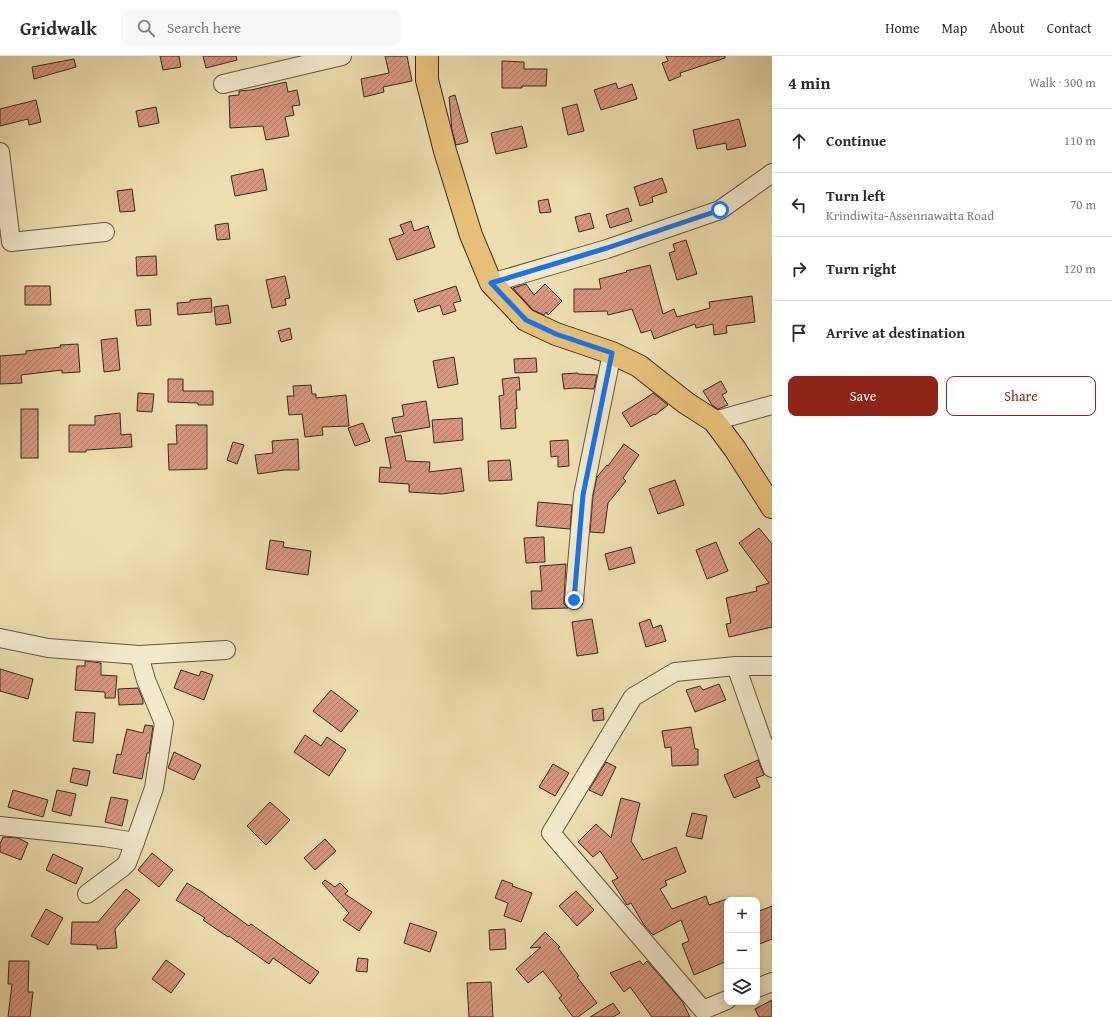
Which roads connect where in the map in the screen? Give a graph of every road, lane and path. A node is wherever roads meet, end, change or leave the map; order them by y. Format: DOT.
graph roads {
  1 [pos="342,56"];
  2 [pos="427,56"];
  3 [pos="222,84"];
  4 [pos="0,152"];
  5 [pos="772,173"];
  6 [pos="105,232"];
  7 [pos="491,283"];
  8 [pos="612,353"];
  9 [pos="772,405"];
  10 [pos="714,421"];
  11 [pos="772,507"];
  12 [pos="574,600"];
  13 [pos="0,638"];
  14 [pos="226,650"];
  15 [pos="139,655"];
  16 [pos="736,666"];
  17 [pos="772,666"];
  18 [pos="772,768"];
  19 [pos="0,826"];
  20 [pos="135,842"];
  21 [pos="87,894"];
  22 [pos="772,982"];
  23 [pos="760,987"];
  24 [pos="724,1001"];
  1 -- 3 [label="street"];
  2 -- 7 [label="main road"];
  4 -- 6 [label="street"];
  5 -- 7 [label="street"];
  7 -- 8 [label="main road"];
  8 -- 10 [label="main road"];
  8 -- 12 [label="street"];
  9 -- 10 [label="street"];
  10 -- 11 [label="main road"];
  13 -- 15 [label="street"];
  14 -- 15 [label="street"];
  15 -- 20 [label="street"];
  16 -- 17 [label="street"];
  16 -- 18 [label="street"];
  16 -- 24 [label="street"];
  19 -- 20 [label="street"];
  20 -- 21 [label="street"];
  22 -- 23 [label="street"];
}
